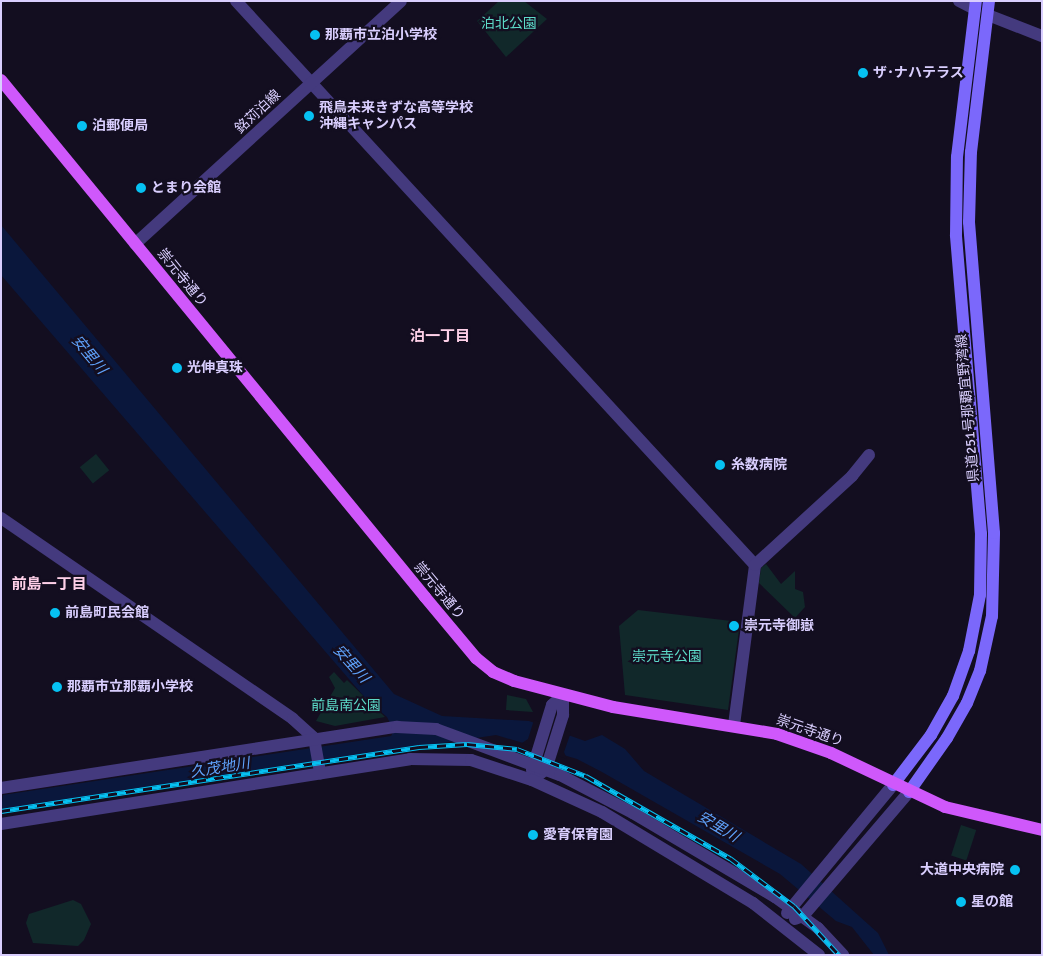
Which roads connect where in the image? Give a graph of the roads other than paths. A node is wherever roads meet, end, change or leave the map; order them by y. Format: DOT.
graph roads {
  1 [pos="236,1"];
  2 [pos="401,1"];
  3 [pos="959,1"];
  4 [pos="989,1"];
  5 [pos="975,5"];
  6 [pos="988,15"];
  7 [pos="1042,36"];
  8 [pos="1,80"];
  9 [pos="311,83"];
  10 [pos="135,244"];
  11 [pos="868,454"];
  12 [pos="1,518"];
  13 [pos="755,565"];
  14 [pos="563,695"];
  15 [pos="734,725"];
  16 [pos="315,741"];
  17 [pos="531,763"];
  18 [pos="320,769"];
  19 [pos="546,769"];
  20 [pos="532,780"];
  21 [pos="894,785"];
  22 [pos="1,788"];
  23 [pos="908,792"];
  24 [pos="1,824"];
  25 [pos="1042,830"];
  26 [pos="789,906"];
  27 [pos="802,916"];
  28 [pos="784,924"];
  29 [pos="819,955"];
  30 [pos="843,955"];
  1 -- 9 [label="street"];
  2 -- 9 [label="street, 銘苅泊線"];
  3 -- 5 [label="street"];
  4 -- 6 [label="main road, 県道251号那覇宜野湾線"];
  5 -- 21 [label="main road, 県道251号那覇宜野湾線"];
  6 -- 7 [label="street"];
  6 -- 23 [label="main road, 県道251号那覇宜野湾線"];
  8 -- 10 [label="main road, 崇元寺通り"];
  9 -- 10 [label="street, 銘苅泊線"];
  9 -- 13 [label="street"];
  10 -- 14 [label="main road, 崇元寺通り"];
  11 -- 13 [label="street"];
  12 -- 16 [label="street"];
  13 -- 15 [label="street"];
  14 -- 15 [label="main road, 崇元寺通り"];
  14 -- 17 [label="street"];
  14 -- 19 [label="street"];
  15 -- 21 [label="main road, 崇元寺通り"];
  16 -- 17 [label="street"];
  16 -- 18 [label="street"];
  16 -- 22 [label="street"];
  17 -- 19 [label="street"];
  17 -- 20 [label="street"];
  18 -- 20 [label="street"];
  18 -- 24 [label="street"];
  19 -- 20 [label="street"];
  19 -- 26 [label="street"];
  20 -- 28 [label="street"];
  21 -- 23 [label="main road, 崇元寺通り"];
  21 -- 26 [label="street"];
  23 -- 25 [label="main road, 崇元寺通り"];
  23 -- 27 [label="street"];
  26 -- 27 [label="street"];
  26 -- 28 [label="street"];
  27 -- 28 [label="street"];
  27 -- 30 [label="street"];
  28 -- 29 [label="street"];
}
